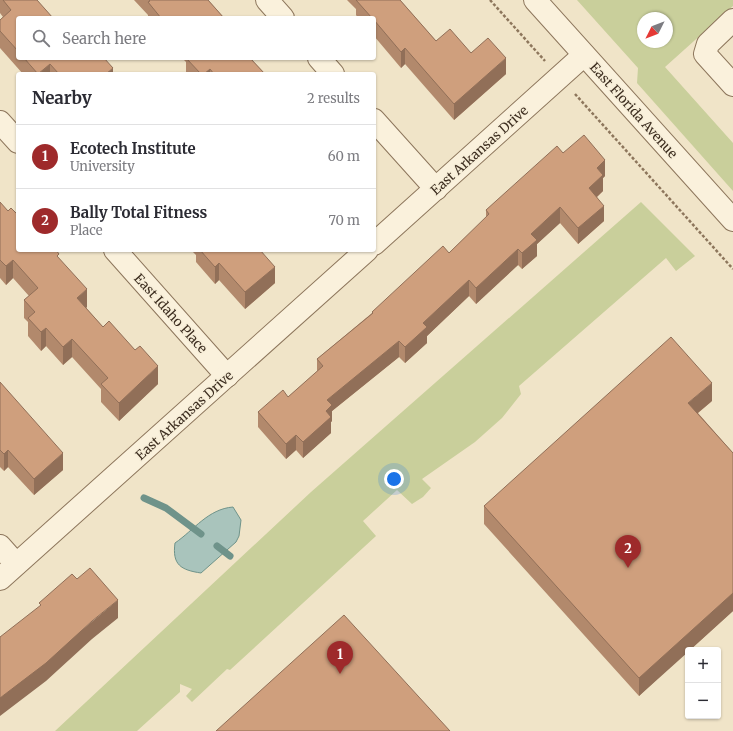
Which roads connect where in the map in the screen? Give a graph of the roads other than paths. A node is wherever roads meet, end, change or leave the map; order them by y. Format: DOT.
graph roads {
  1 [pos="267,0"];
  2 [pos="535,0"];
  3 [pos="281,16"];
  4 [pos="733,20"];
  5 [pos="584,55"];
  6 [pos="321,60"];
  7 [pos="331,72"];
  8 [pos="733,85"];
  9 [pos="0,122"];
  10 [pos="376,122"];
  11 [pos="16,140"];
  12 [pos="436,189"];
  13 [pos="733,220"];
  14 [pos="376,242"];
  15 [pos="117,252"];
  16 [pos="365,252"];
  17 [pos="227,376"];
  18 [pos="0,546"];
  19 [pos="16,564"];
  20 [pos="0,579"];
  1 -- 3 [label="street"];
  2 -- 5 [label="street, East Florida Avenue"];
  4 -- 8 [label="street"];
  5 -- 12 [label="street, East Arkansas Drive"];
  5 -- 13 [label="street, East Florida Avenue"];
  6 -- 7 [label="street"];
  9 -- 11 [label="street"];
  10 -- 12 [label="street"];
  12 -- 14 [label="street, East Arkansas Drive"];
  15 -- 17 [label="street, East Idaho Place"];
  16 -- 17 [label="street, East Arkansas Drive"];
  17 -- 19 [label="street, East Arkansas Drive"];
  18 -- 19 [label="street"];
  19 -- 20 [label="street, East Arkansas Drive"];
}
